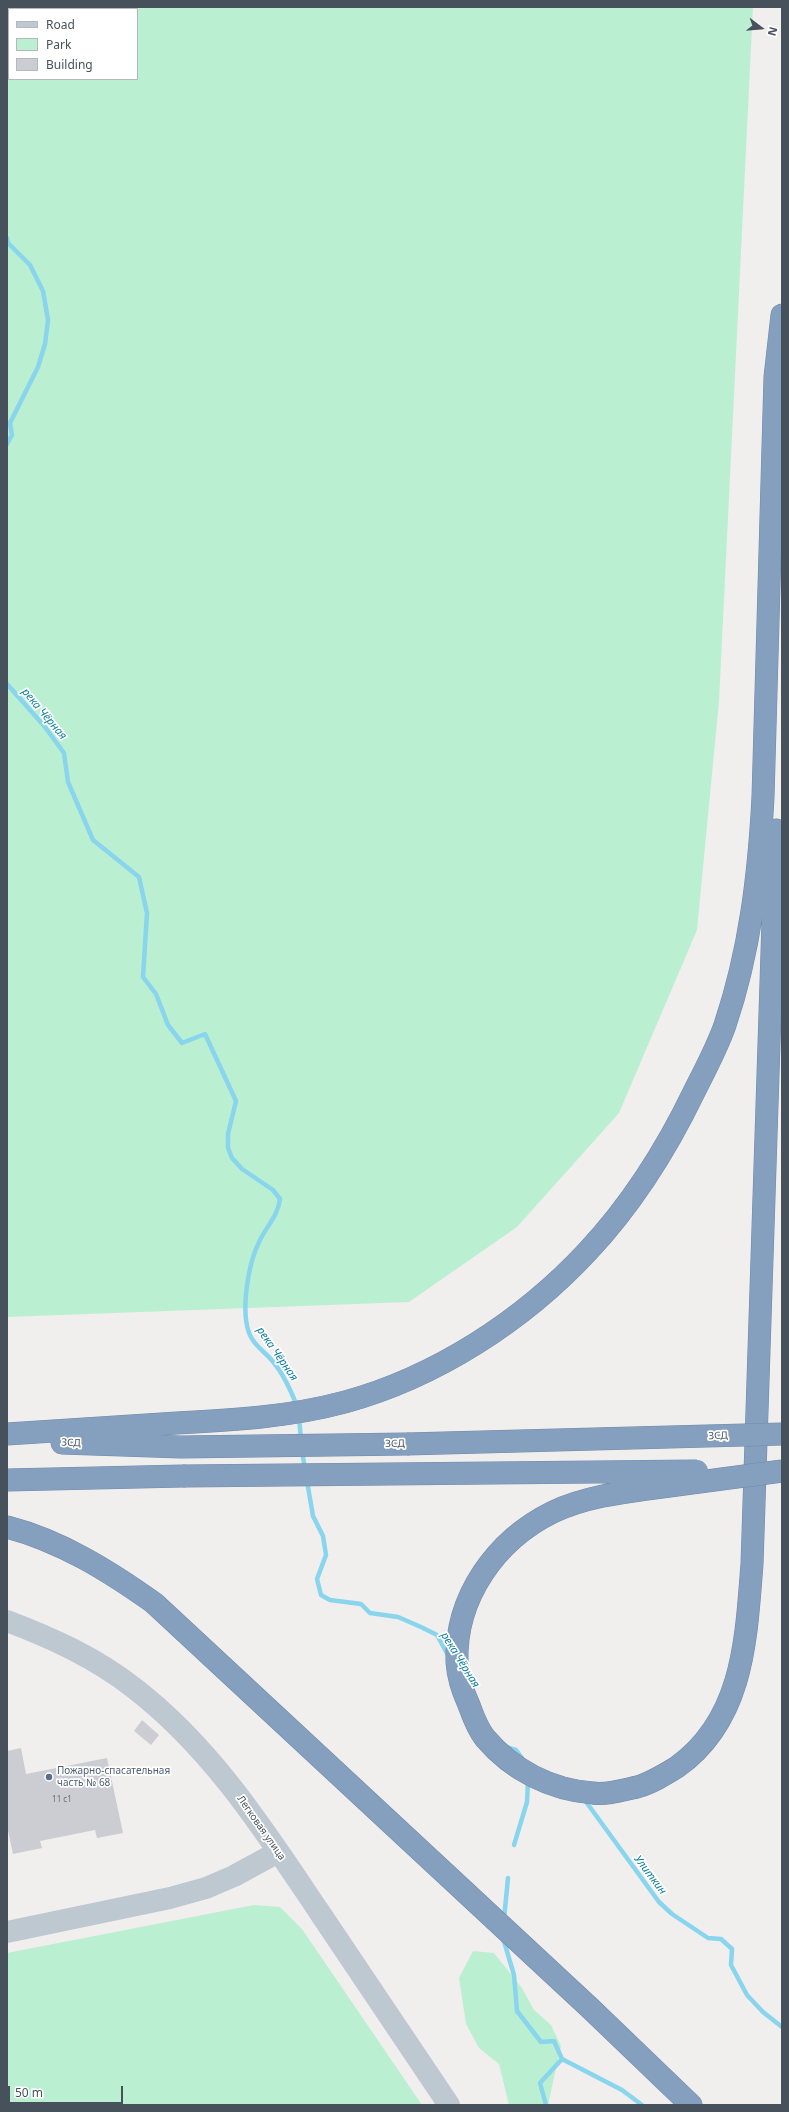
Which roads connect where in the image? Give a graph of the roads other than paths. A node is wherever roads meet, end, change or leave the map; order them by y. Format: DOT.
graph roads {
  1 [pos="782,315"];
  2 [pos="782,625"];
  3 [pos="7,1434"];
  4 [pos="782,1434"];
  5 [pos="7,1441"];
  6 [pos="782,1470"];
  7 [pos="7,1480"];
  8 [pos="7,1527"];
  9 [pos="7,1621"];
  10 [pos="278,1852"];
  11 [pos="7,1932"];
  12 [pos="449,2105"];
  13 [pos="691,2105"];
  1 -- 3 [label="highway"];
  2 -- 6 [label="highway, bridge"];
  4 -- 5 [label="highway, ЗСД, bridge"];
  6 -- 7 [label="highway, bridge"];
  8 -- 13 [label="highway"];
  9 -- 10 [label="street, Легковая улица"];
  10 -- 11 [label="street"];
  10 -- 12 [label="street, Легковая улица"];
}
